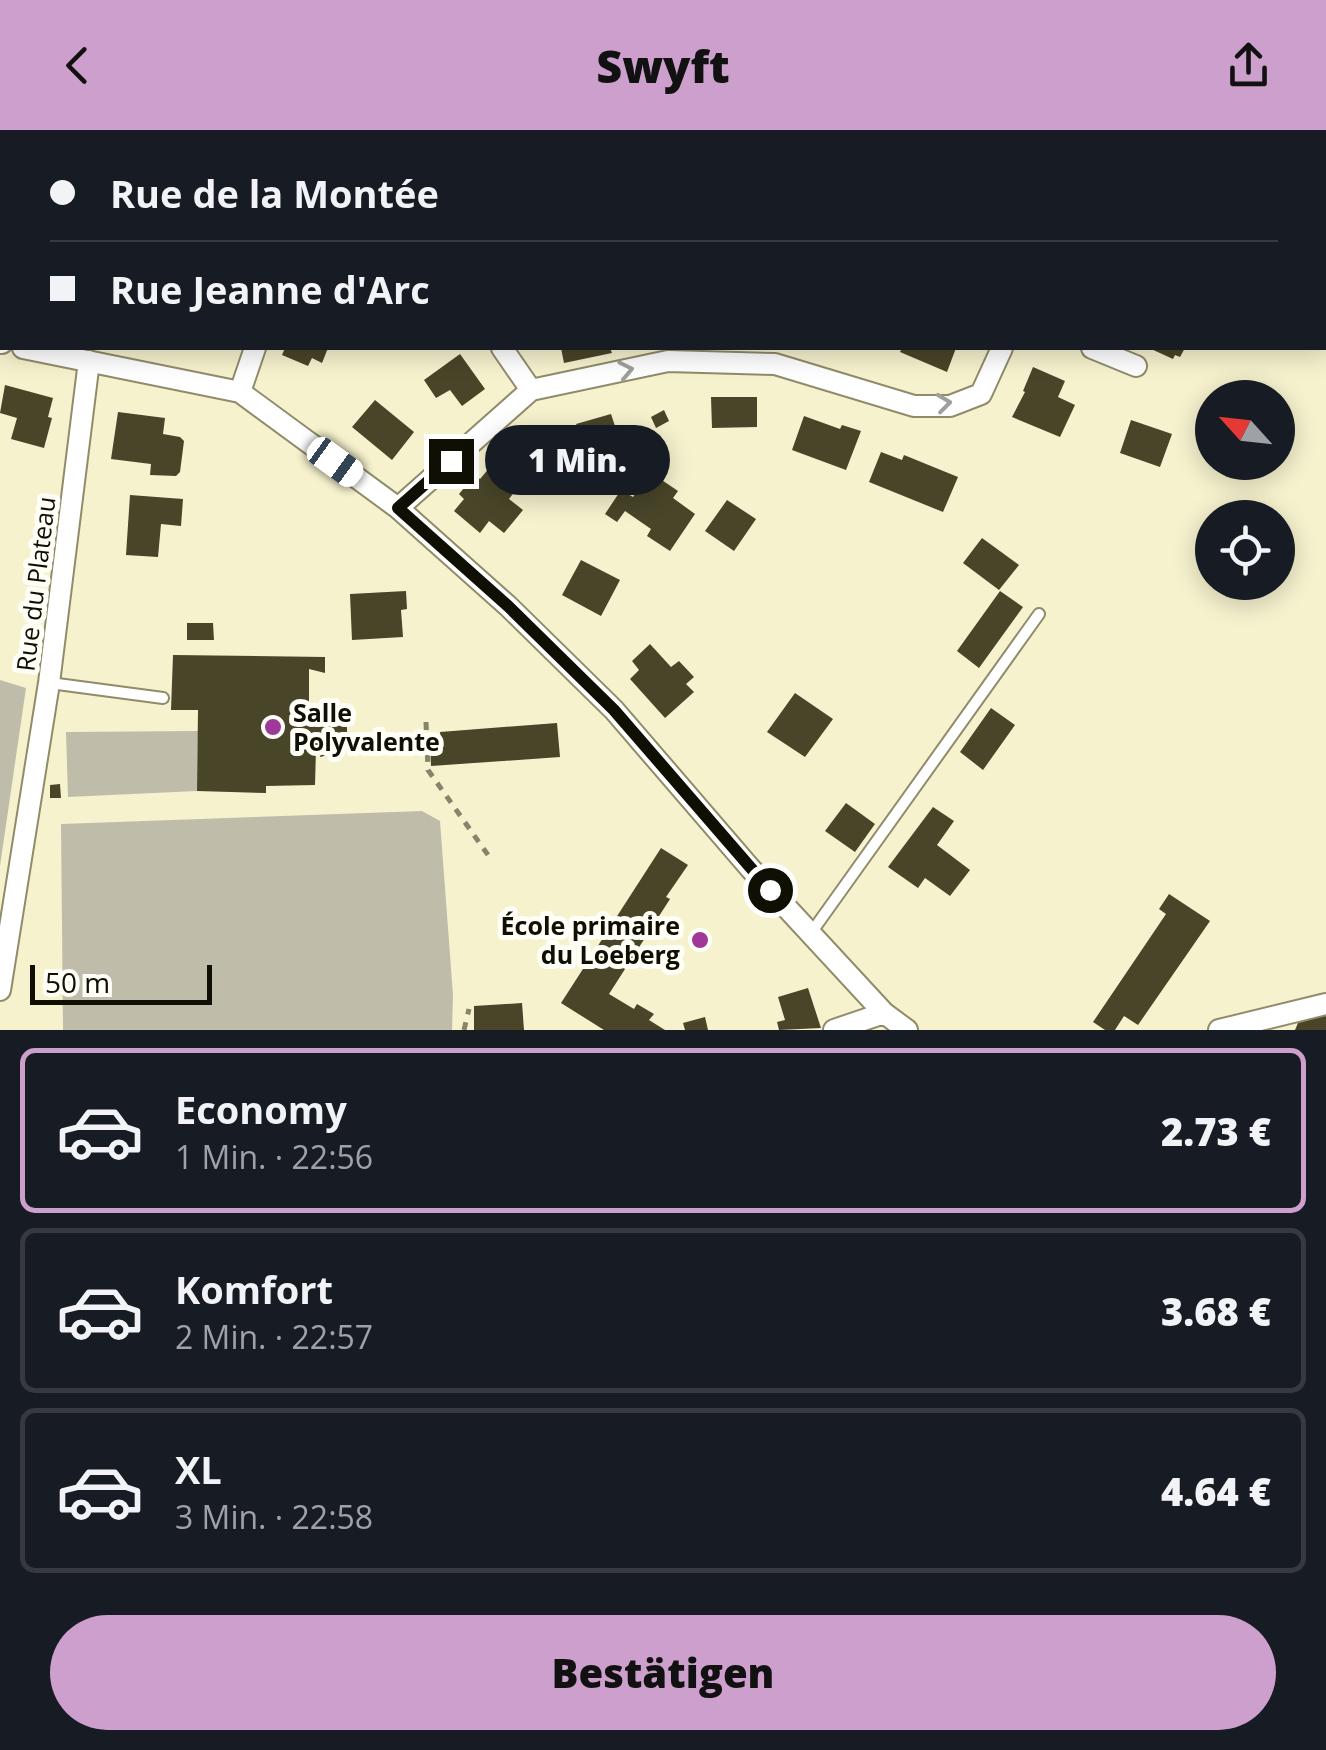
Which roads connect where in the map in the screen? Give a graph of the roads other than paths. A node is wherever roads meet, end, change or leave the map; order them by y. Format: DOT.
graph roads {
  1 [pos="32,350"];
  2 [pos="254,350"];
  3 [pos="503,350"];
  4 [pos="1001,350"];
  5 [pos="1097,350"];
  6 [pos="89,362"];
  7 [pos="1136,366"];
  8 [pos="531,390"];
  9 [pos="240,392"];
  10 [pos="398,508"];
  11 [pos="1040,614"];
  12 [pos="49,683"];
  13 [pos="163,698"];
  14 [pos="811,934"];
  15 [pos="0,990"];
  16 [pos="1326,1004"];
  17 [pos="884,1013"];
  18 [pos="834,1030"];
  19 [pos="907,1030"];
  20 [pos="1219,1030"];
  1 -- 6 [label="street"];
  2 -- 9 [label="street"];
  3 -- 8 [label="street"];
  8 -- 4 [label="street, one-way"];
  5 -- 7 [label="street"];
  6 -- 9 [label="street"];
  6 -- 12 [label="street, Rue du Plateau"];
  8 -- 10 [label="street"];
  9 -- 10 [label="street"];
  10 -- 14 [label="street"];
  11 -- 14 [label="lane"];
  12 -- 13 [label="lane"];
  12 -- 15 [label="street, Rue du Plateau"];
  14 -- 17 [label="street"];
  16 -- 20 [label="street"];
  17 -- 18 [label="street"];
  17 -- 19 [label="street"];
}
